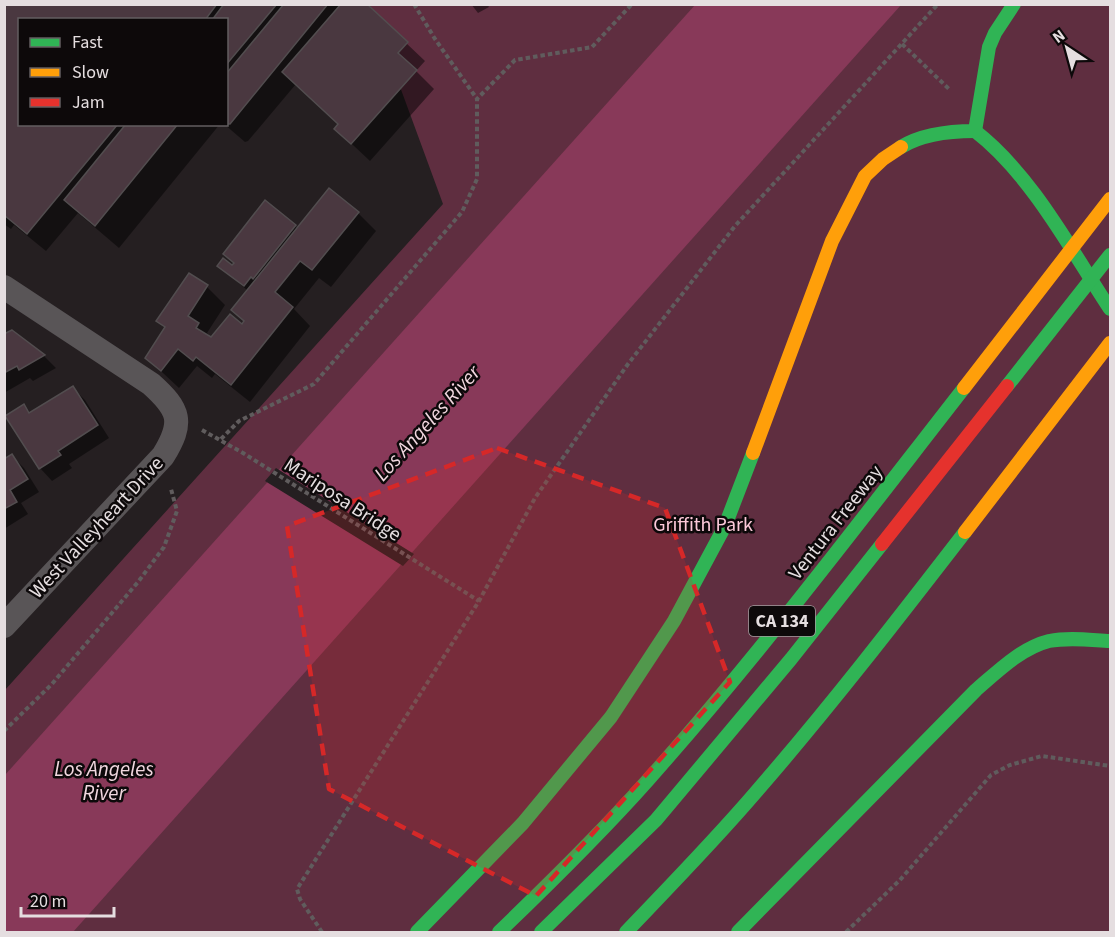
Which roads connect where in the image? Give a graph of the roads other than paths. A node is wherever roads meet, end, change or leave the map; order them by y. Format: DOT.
graph roads {
  1 [pos="1014,4"];
  2 [pos="977,124"];
  3 [pos="1110,199"];
  4 [pos="1110,255"];
  5 [pos="4,287"];
  6 [pos="1110,309"];
  7 [pos="1110,343"];
  8 [pos="4,626"];
  9 [pos="1110,641"];
  10 [pos="417,933"];
  11 [pos="499,933"];
  12 [pos="541,933"];
  13 [pos="626,933"];
  14 [pos="738,933"];
  1 -- 2 [label="main road"];
  2 -- 6 [label="main road"];
  2 -- 10 [label="main road"];
  3 -- 11 [label="main road, Ventura Freeway / CA 134"];
  4 -- 12 [label="main road"];
  5 -- 8 [label="street, West Valleyheart Drive"];
  7 -- 13 [label="main road"];
  9 -- 14 [label="main road"];
}
